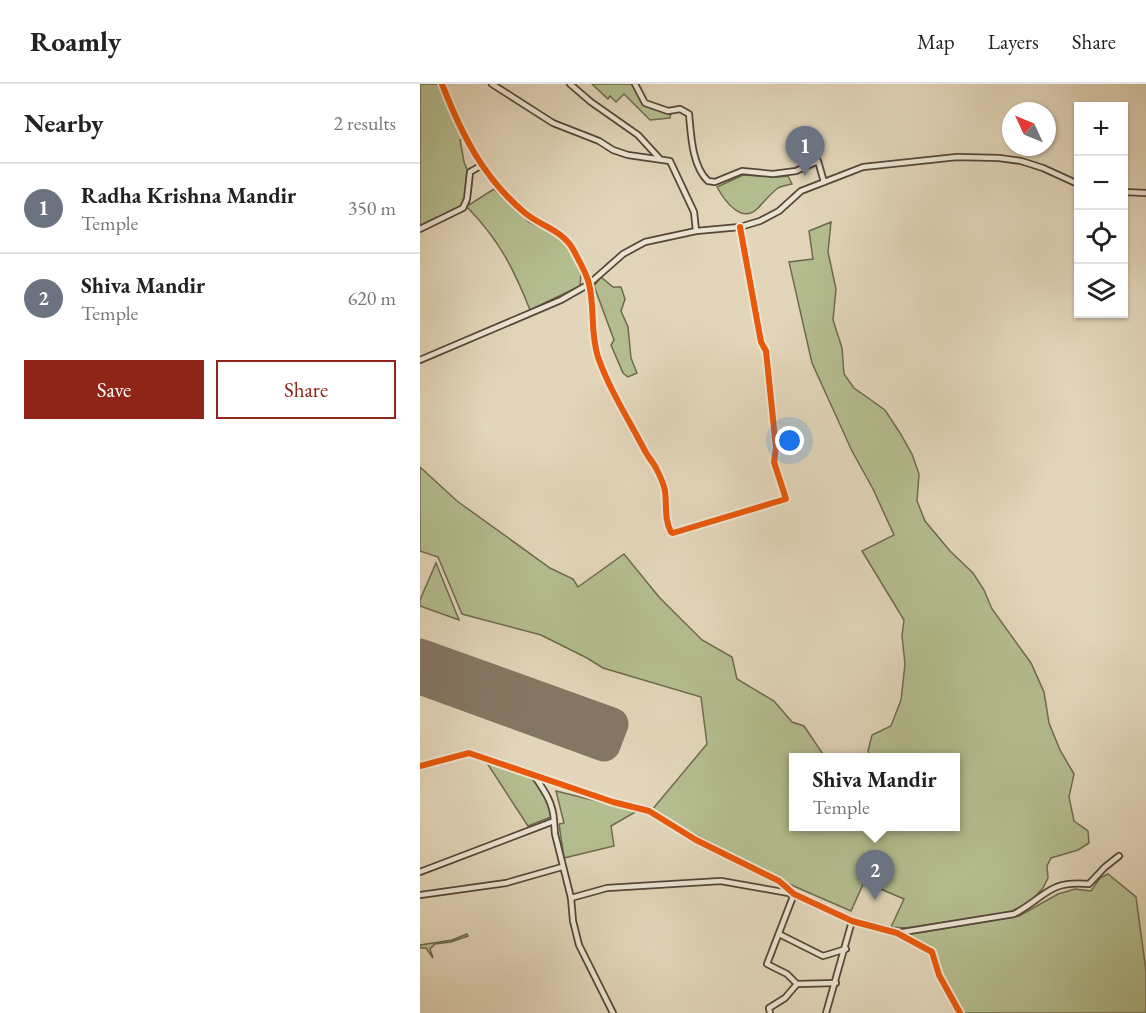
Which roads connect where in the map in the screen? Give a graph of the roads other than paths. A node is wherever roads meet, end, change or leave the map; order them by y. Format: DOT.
graph roads {
  1 [pos="442,84"];
  2 [pos="492,84"];
  3 [pos="570,84"];
  4 [pos="635,84"];
  5 [pos="660,160"];
  6 [pos="482,165"];
  7 [pos="824,182"];
  8 [pos="1074,182"];
  9 [pos="1128,192"];
  10 [pos="1146,193"];
  11 [pos="740,227"];
  12 [pos="420,229"];
  13 [pos="696,231"];
  14 [pos="589,284"];
  15 [pos="420,360"];
  16 [pos="420,766"];
  17 [pos="533,774"];
  18 [pos="554,821"];
  19 [pos="1119,856"];
  20 [pos="562,867"];
  21 [pos="420,872"];
  22 [pos="794,894"];
  23 [pos="420,895"];
  24 [pos="570,898"];
  25 [pos="852,921"];
  26 [pos="897,933"];
  27 [pos="779,934"];
  28 [pos="846,949"];
  29 [pos="836,982"];
  30 [pos="797,984"];
  31 [pos="613,1013"];
  32 [pos="770,1013"];
  33 [pos="826,1013"];
  34 [pos="960,1013"];
  1 -- 6 [label="street"];
  2 -- 5 [label="street"];
  3 -- 5 [label="street"];
  4 -- 7 [label="street"];
  5 -- 13 [label="street"];
  6 -- 12 [label="street"];
  6 -- 14 [label="street"];
  7 -- 8 [label="street"];
  7 -- 11 [label="street"];
  9 -- 10 [label="street"];
  11 -- 13 [label="street"];
  11 -- 14 [label="street"];
  13 -- 14 [label="street"];
  14 -- 15 [label="street"];
  16 -- 17 [label="street"];
  17 -- 18 [label="street"];
  17 -- 22 [label="street"];
  18 -- 20 [label="street"];
  18 -- 21 [label="street"];
  19 -- 26 [label="street"];
  20 -- 23 [label="street"];
  20 -- 24 [label="street"];
  22 -- 24 [label="street"];
  22 -- 25 [label="street"];
  22 -- 27 [label="street"];
  24 -- 31 [label="street"];
  25 -- 26 [label="street"];
  25 -- 28 [label="street"];
  26 -- 34 [label="street"];
  27 -- 28 [label="street"];
  27 -- 30 [label="street"];
  28 -- 29 [label="street"];
  29 -- 30 [label="street"];
  29 -- 33 [label="street"];
  30 -- 32 [label="street"];
}
